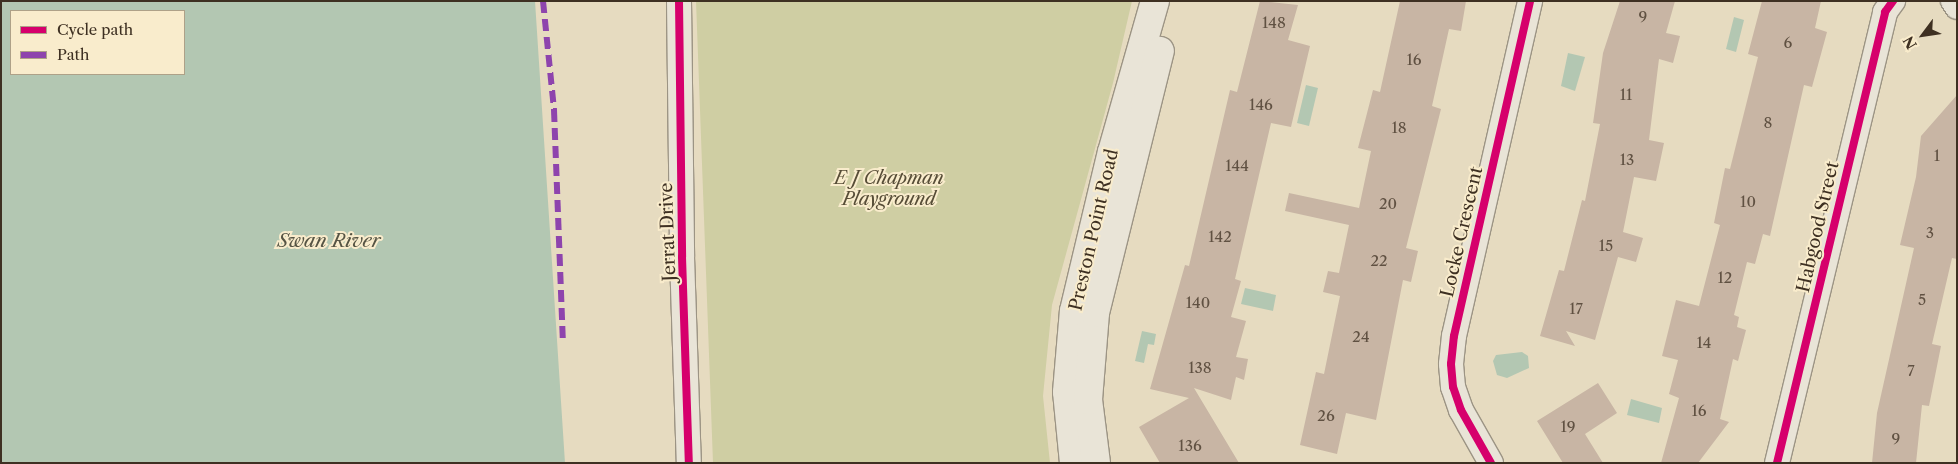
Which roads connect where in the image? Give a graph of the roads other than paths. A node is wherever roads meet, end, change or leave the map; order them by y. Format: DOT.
graph roads {
  1 [pos="679,1"];
  2 [pos="1155,1"];
  3 [pos="1170,1"];
  4 [pos="1530,1"];
  5 [pos="1893,1"];
  6 [pos="1953,1"];
  7 [pos="1957,7"];
  8 [pos="689,463"];
  9 [pos="1074,463"];
  10 [pos="1096,463"];
  11 [pos="1491,463"];
  12 [pos="1777,463"];
  1 -- 8 [label="street, Jerrat Drive"];
  2 -- 9 [label="main road, Preston Point Road"];
  3 -- 10 [label="main road, Preston Point Road"];
  4 -- 11 [label="street, Locke Crescent"];
  5 -- 12 [label="street, Habgood Street"];
  6 -- 7 [label="street"];
}
